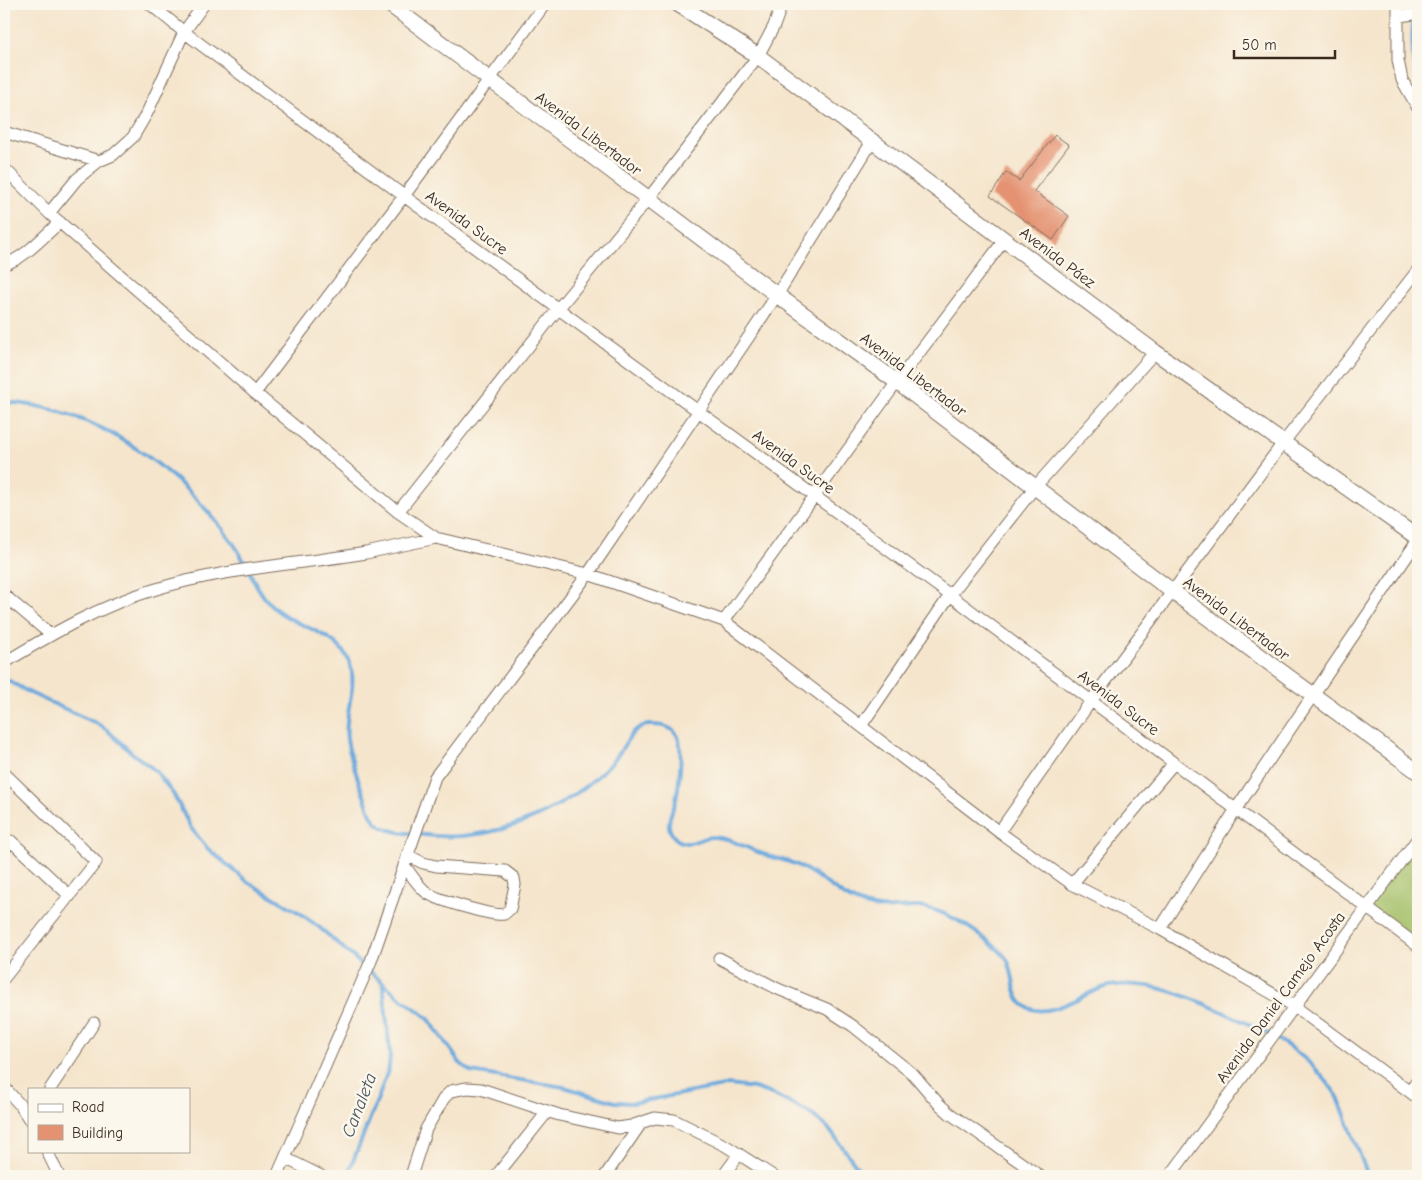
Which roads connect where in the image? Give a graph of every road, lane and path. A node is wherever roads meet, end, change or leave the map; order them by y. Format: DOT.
graph roads {
  1 [pos="150,4"];
  2 [pos="204,4"];
  3 [pos="389,4"];
  4 [pos="545,4"];
  5 [pos="678,4"];
  6 [pos="782,4"];
  7 [pos="1398,4"];
  8 [pos="1418,12"];
  9 [pos="1399,16"];
  10 [pos="184,32"];
  11 [pos="758,56"];
  12 [pos="489,80"];
  13 [pos="1418,108"];
  14 [pos="4,132"];
  15 [pos="873,140"];
  16 [pos="99,161"];
  17 [pos="4,168"];
  18 [pos="404,196"];
  19 [pos="648,199"];
  20 [pos="49,213"];
  21 [pos="60,222"];
  22 [pos="1005,239"];
  23 [pos="4,264"];
  24 [pos="1418,270"];
  25 [pos="777,295"];
  26 [pos="558,309"];
  27 [pos="1155,352"];
  28 [pos="897,382"];
  29 [pos="255,393"];
  30 [pos="698,412"];
  31 [pos="1283,443"];
  32 [pos="1035,487"];
  33 [pos="815,497"];
  34 [pos="398,512"];
  35 [pos="436,538"];
  36 [pos="1418,539"];
  37 [pos="588,574"];
  38 [pos="1173,592"];
  39 [pos="4,595"];
  40 [pos="950,595"];
  41 [pos="724,620"];
  42 [pos="50,634"];
  43 [pos="5,662"];
  44 [pos="1313,696"];
  45 [pos="1090,701"];
  46 [pos="861,726"];
  47 [pos="1174,763"];
  48 [pos="1418,772"];
  49 [pos="4,773"];
  50 [pos="1236,809"];
  51 [pos="999,832"];
  52 [pos="1418,838"];
  53 [pos="4,849"];
  54 [pos="405,860"];
  55 [pos="1072,884"];
  56 [pos="70,896"];
  57 [pos="1367,906"];
  58 [pos="1160,929"];
  59 [pos="1418,946"];
  60 [pos="720,958"];
  61 [pos="4,978"];
  62 [pos="1294,1006"];
  63 [pos="94,1023"];
  64 [pos="1418,1080"];
  65 [pos="4,1087"];
  66 [pos="51,1088"];
  67 [pos="1414,1095"];
  68 [pos="548,1112"];
  69 [pos="28,1116"];
  70 [pos="642,1122"];
  71 [pos="47,1152"];
  72 [pos="740,1154"];
  73 [pos="285,1158"];
  74 [pos="59,1176"];
  75 [pos="277,1176"];
  76 [pos="321,1176"];
  77 [pos="411,1176"];
  78 [pos="496,1176"];
  79 [pos="604,1176"];
  80 [pos="724,1176"];
  81 [pos="774,1176"];
  82 [pos="1040,1176"];
  83 [pos="1170,1176"];
  1 -- 10 [label="street, Avenida Sucre"];
  2 -- 10 [label="street"];
  3 -- 12 [label="main road, Avenida Libertador"];
  4 -- 12 [label="street"];
  5 -- 11 [label="main road, Avenida Páez"];
  6 -- 11 [label="street"];
  7 -- 9 [label="street"];
  8 -- 9 [label="street"];
  9 -- 13 [label="street"];
  10 -- 16 [label="street"];
  10 -- 18 [label="street, Avenida Sucre"];
  11 -- 15 [label="main road, Avenida Páez"];
  11 -- 19 [label="street"];
  12 -- 18 [label="street"];
  12 -- 19 [label="main road, Avenida Libertador"];
  14 -- 16 [label="street"];
  15 -- 22 [label="main road, Avenida Páez"];
  15 -- 25 [label="street"];
  16 -- 20 [label="street"];
  17 -- 20 [label="street"];
  18 -- 26 [label="street, Avenida Sucre"];
  18 -- 29 [label="street"];
  19 -- 25 [label="main road, Avenida Libertador"];
  19 -- 26 [label="street"];
  20 -- 21 [label="street"];
  21 -- 23 [label="street"];
  21 -- 29 [label="street"];
  22 -- 27 [label="main road, Avenida Páez"];
  22 -- 28 [label="street"];
  24 -- 31 [label="street"];
  25 -- 28 [label="main road, Avenida Libertador"];
  25 -- 30 [label="street"];
  26 -- 30 [label="street, Avenida Sucre"];
  26 -- 34 [label="street"];
  27 -- 31 [label="main road, Avenida Páez"];
  27 -- 32 [label="street"];
  28 -- 32 [label="main road, Avenida Libertador"];
  28 -- 33 [label="street"];
  29 -- 34 [label="street"];
  30 -- 33 [label="street, Avenida Sucre"];
  30 -- 37 [label="street"];
  31 -- 36 [label="main road, Avenida Páez"];
  31 -- 38 [label="street"];
  32 -- 38 [label="main road, Avenida Libertador"];
  32 -- 40 [label="street"];
  33 -- 40 [label="street, Avenida Sucre"];
  33 -- 41 [label="street"];
  34 -- 35 [label="street"];
  35 -- 37 [label="street"];
  35 -- 42 [label="street"];
  36 -- 44 [label="street"];
  37 -- 41 [label="street"];
  37 -- 54 [label="street"];
  38 -- 44 [label="main road, Avenida Libertador"];
  38 -- 45 [label="street"];
  39 -- 42 [label="street"];
  40 -- 45 [label="street, Avenida Sucre"];
  40 -- 46 [label="street"];
  41 -- 46 [label="street"];
  42 -- 43 [label="street"];
  44 -- 48 [label="main road, Avenida Libertador"];
  44 -- 50 [label="street"];
  45 -- 47 [label="street, Avenida Sucre"];
  45 -- 51 [label="street"];
  46 -- 51 [label="street"];
  47 -- 50 [label="street, Avenida Sucre"];
  47 -- 55 [label="street"];
  49 -- 56 [label="street"];
  50 -- 57 [label="street, Avenida Sucre"];
  50 -- 58 [label="street"];
  51 -- 55 [label="street"];
  52 -- 57 [label="street, Avenida Daniel Camejo Acosta"];
  53 -- 56 [label="street"];
  54 -- 54 [label="street"];
  54 -- 73 [label="street"];
  55 -- 58 [label="street"];
  56 -- 61 [label="street"];
  57 -- 59 [label="street, Avenida Sucre"];
  57 -- 62 [label="street, Avenida Daniel Camejo Acosta"];
  58 -- 62 [label="street"];
  60 -- 82 [label="street"];
  62 -- 67 [label="street"];
  62 -- 83 [label="street, Avenida Daniel Camejo Acosta"];
  63 -- 66 [label="street"];
  64 -- 67 [label="street"];
  65 -- 69 [label="street"];
  68 -- 70 [label="street"];
  68 -- 77 [label="street"];
  68 -- 78 [label="street"];
  70 -- 72 [label="street"];
  70 -- 79 [label="street"];
  71 -- 74 [label="street"];
  72 -- 80 [label="street"];
  72 -- 81 [label="street"];
  73 -- 75 [label="street"];
  73 -- 76 [label="street"];
}
